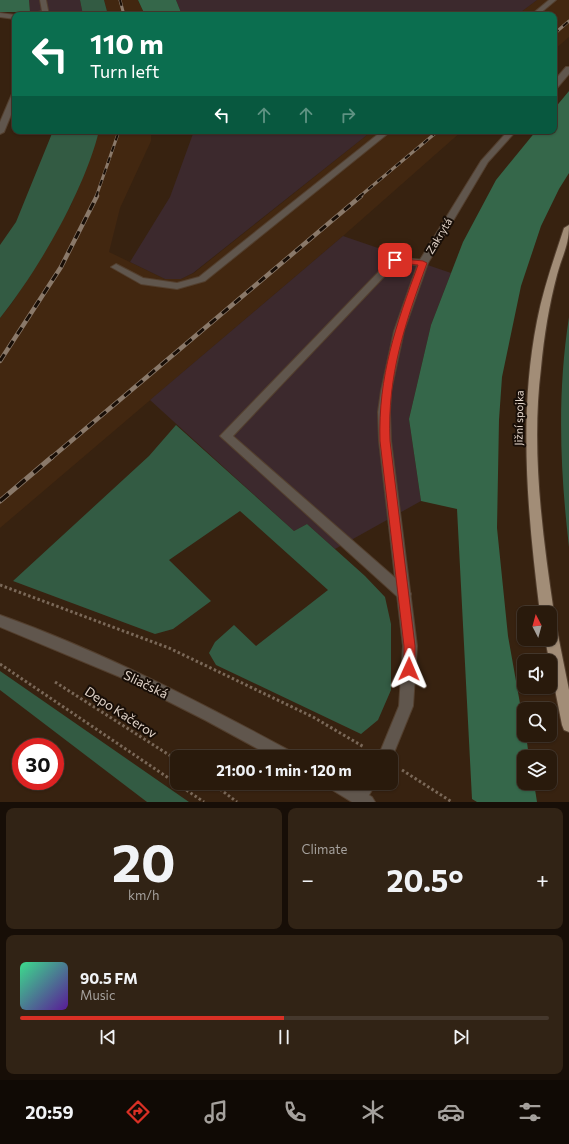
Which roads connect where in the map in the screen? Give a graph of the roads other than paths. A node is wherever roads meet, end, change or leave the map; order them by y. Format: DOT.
graph roads {
  1 [pos="43,0"];
  2 [pos="553,0"];
  3 [pos="46,12"];
  4 [pos="538,12"];
  5 [pos="0,15"];
  6 [pos="12,17"];
  7 [pos="569,69"];
  8 [pos="557,83"];
  9 [pos="12,103"];
  10 [pos="0,132"];
  11 [pos="383,134"];
  12 [pos="509,134"];
  13 [pos="569,228"];
  14 [pos="423,263"];
  15 [pos="116,267"];
  16 [pos="404,594"];
  17 [pos="546,606"];
  18 [pos="0,621"];
  19 [pos="553,646"];
  20 [pos="569,725"];
  21 [pos="274,750"];
  22 [pos="388,750"];
  23 [pos="345,790"];
  24 [pos="365,790"];
  25 [pos="360,800"];
  1 -- 3 [label="street"];
  2 -- 4 [label="street"];
  5 -- 6 [label="street"];
  7 -- 8 [label="street"];
  9 -- 10 [label="street"];
  11 -- 15 [label="street"];
  12 -- 14 [label="street, Zakrytá"];
  13 -- 17 [label="highway, Jižní spojka"];
  14 -- 16 [label="street, Zakrytá"];
  14 -- 16 [label="street"];
  16 -- 22 [label="street, Zakrytá"];
  18 -- 21 [label="street, Sliačská"];
  19 -- 20 [label="highway"];
  23 -- 25 [label="street"];
  24 -- 25 [label="street"];
}
